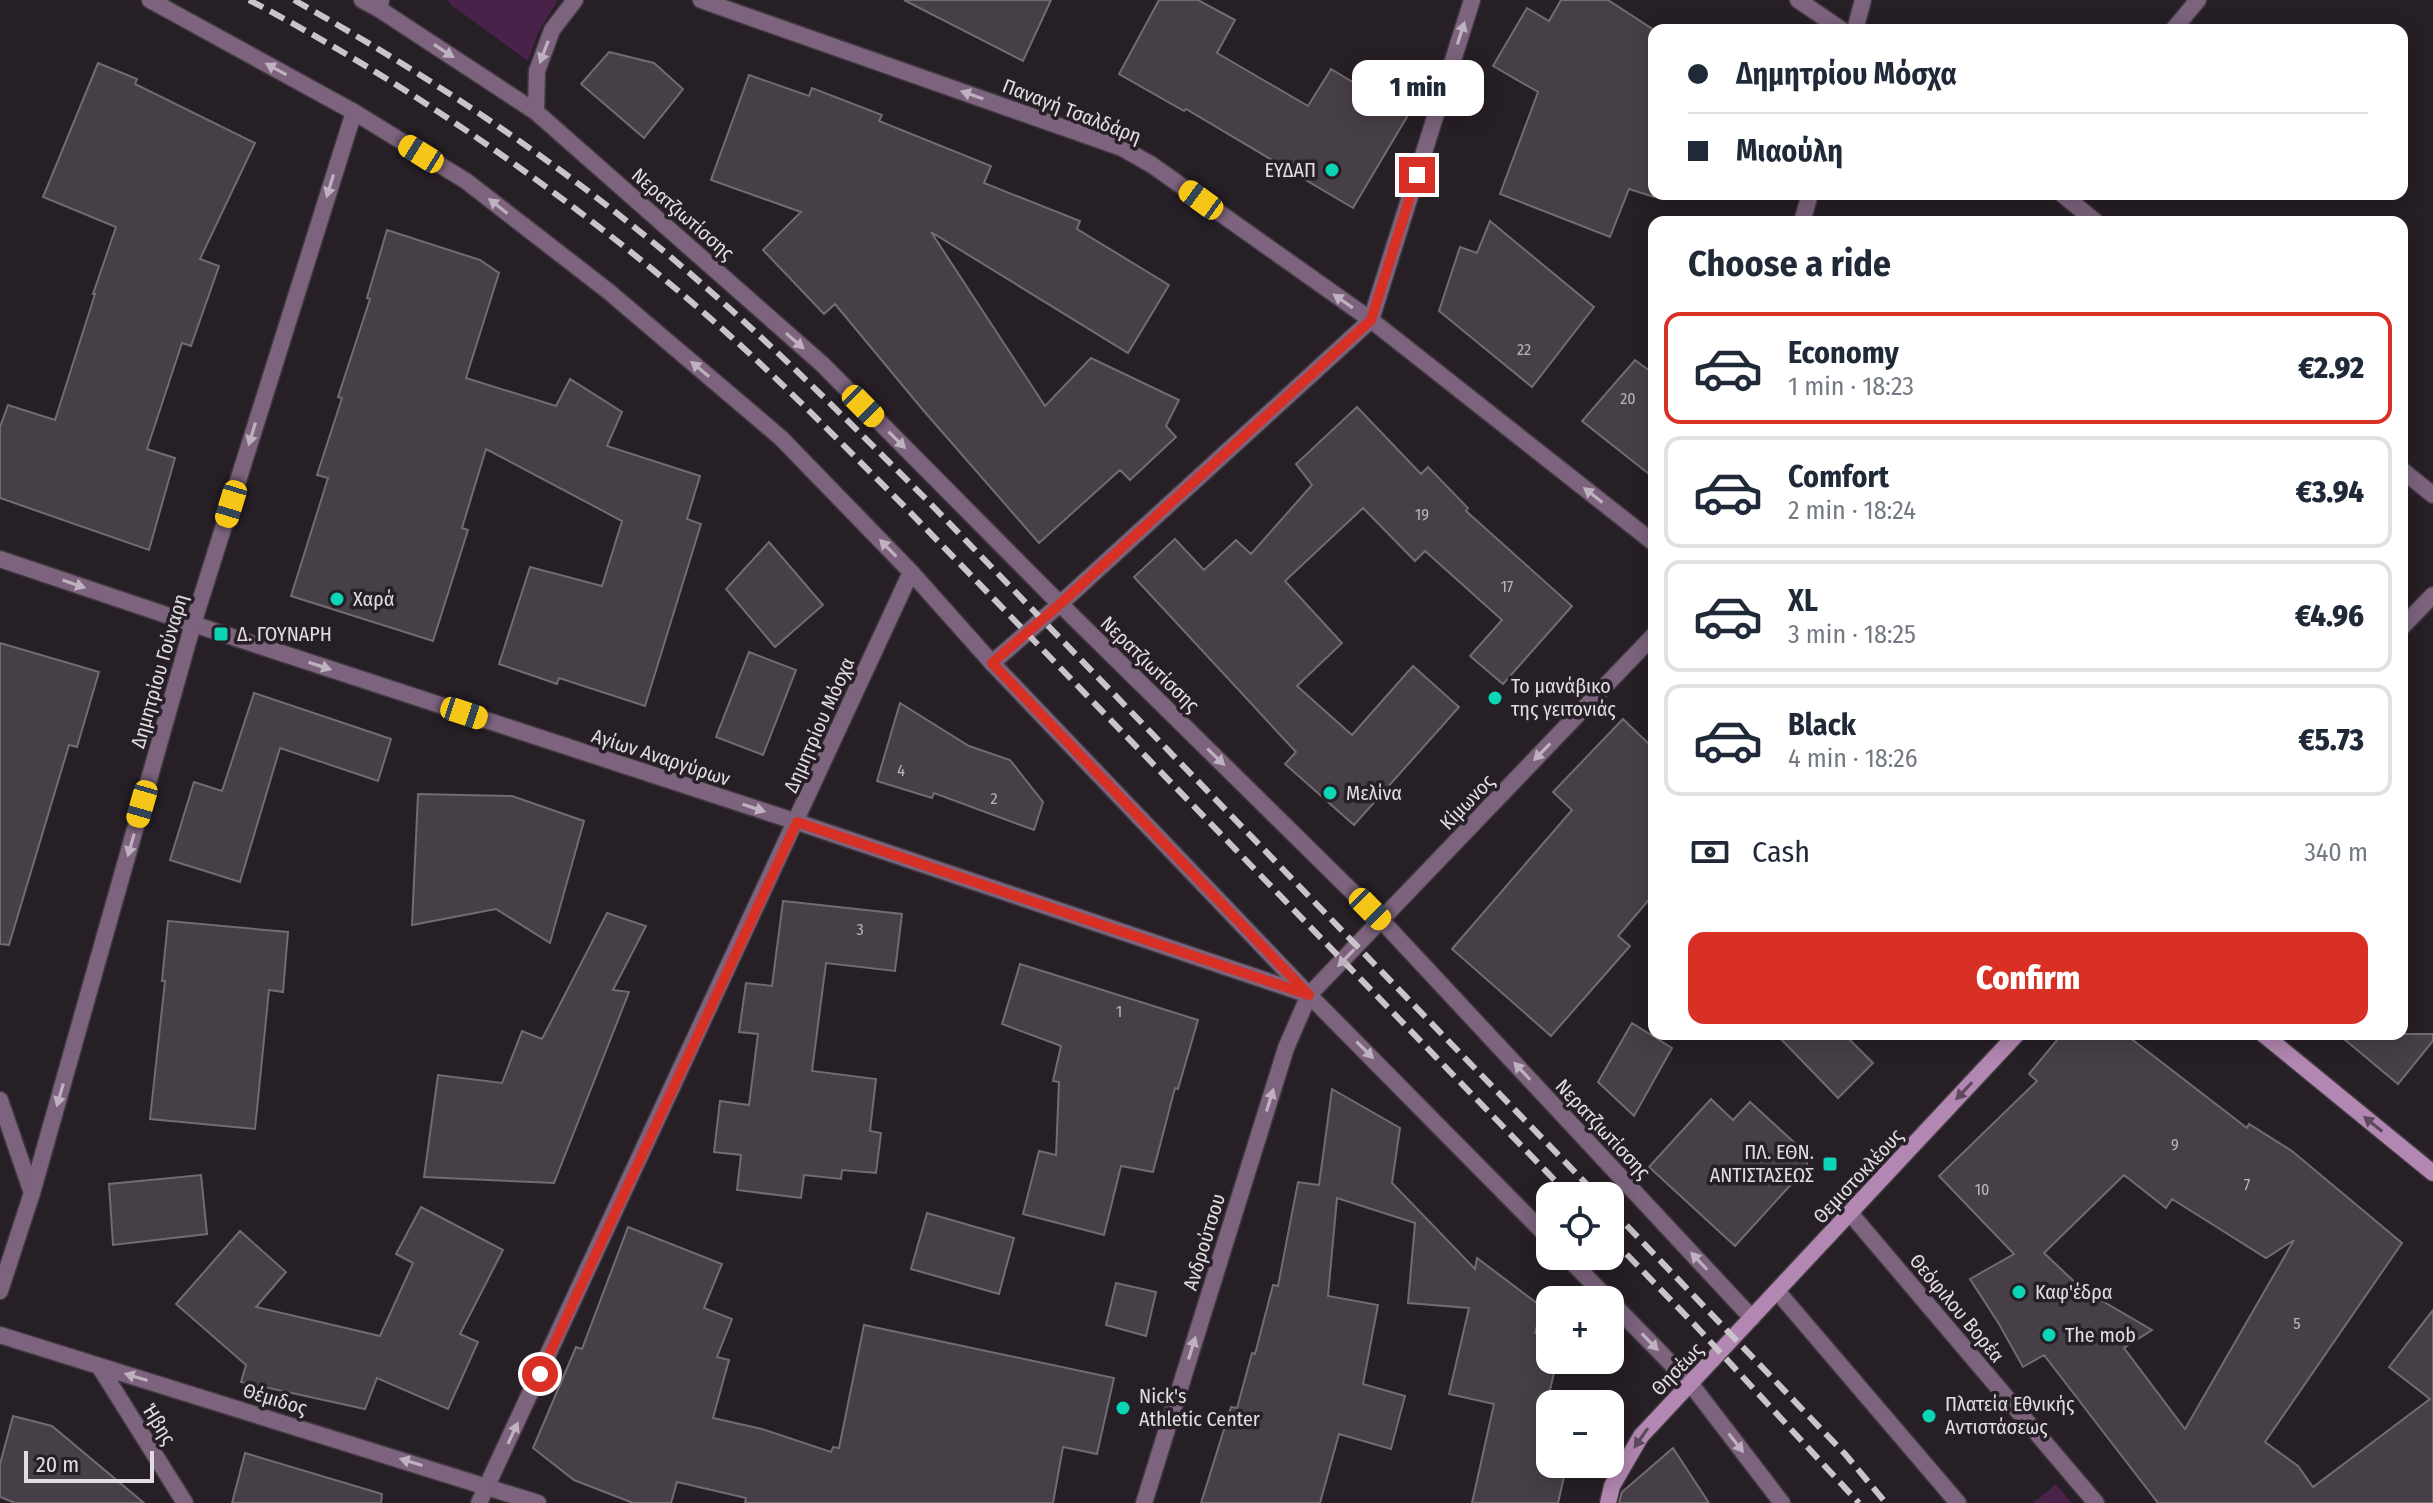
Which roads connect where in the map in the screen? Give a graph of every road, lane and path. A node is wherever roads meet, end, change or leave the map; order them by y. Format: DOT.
graph roads {
  1 [pos="150,0"];
  2 [pos="362,0"];
  3 [pos="575,0"];
  4 [pos="701,0"];
  5 [pos="1472,0"];
  6 [pos="1798,0"];
  7 [pos="1863,0"];
  8 [pos="2198,0"];
  9 [pos="380,4"];
  10 [pos="1833,24"];
  11 [pos="1857,24"];
  12 [pos="2178,24"];
  13 [pos="354,112"];
  14 [pos="536,112"];
  15 [pos="2069,200"];
  16 [pos="2089,216"];
  17 [pos="1371,320"];
  18 [pos="2408,475"];
  19 [pos="2433,495"];
  20 [pos="1648,538"];
  21 [pos="0,559"];
  22 [pos="911,572"];
  23 [pos="2433,595"];
  24 [pos="1060,604"];
  25 [pos="2408,621"];
  26 [pos="193,624"];
  27 [pos="1648,641"];
  28 [pos="992,663"];
  29 [pos="797,822"];
  30 [pos="1382,921"];
  31 [pos="1309,995"];
  32 [pos="2011,1040"];
  33 [pos="2270,1040"];
  34 [pos="0,1100"];
  35 [pos="2433,1173"];
  36 [pos="32,1193"];
  37 [pos="1850,1213"];
  38 [pos="1536,1225"];
  39 [pos="1580,1270"];
  40 [pos="1596,1286"];
  41 [pos="0,1291"];
  42 [pos="1777,1291"];
  43 [pos="1624,1315"];
  44 [pos="1752,1318"];
  45 [pos="0,1335"];
  46 [pos="1728,1344"];
  47 [pos="99,1366"];
  48 [pos="1690,1383"];
  49 [pos="488,1486"];
  50 [pos="185,1503"];
  51 [pos="479,1503"];
  52 [pos="538,1503"];
  53 [pos="1144,1503"];
  54 [pos="1608,1503"];
  55 [pos="1782,1503"];
  56 [pos="1958,1503"];
  57 [pos="2096,1503"];
  13 -- 1 [label="street, one-way"];
  2 -- 9 [label="street, Νερατζιωτίσσης"];
  3 -- 14 [label="street, one-way"];
  17 -- 4 [label="street, Παναγή Τσαλδάρη, one-way"];
  17 -- 5 [label="street, one-way"];
  6 -- 10 [label="street"];
  7 -- 11 [label="street"];
  8 -- 12 [label="street"];
  9 -- 14 [label="street, Νερατζιωτίσσης, one-way"];
  22 -- 13 [label="street, one-way"];
  13 -- 26 [label="street, Δημητρίου Γούναρη, one-way"];
  14 -- 24 [label="street, Νερατζιωτίσσης, one-way"];
  15 -- 16 [label="street"];
  20 -- 17 [label="street, Παναγή Τσαλδάρη, one-way"];
  17 -- 24 [label="street"];
  18 -- 19 [label="street"];
  21 -- 26 [label="street, Αγίων Αναργύρων, one-way"];
  22 -- 28 [label="street"];
  22 -- 29 [label="street, Δημητρίου Μόσχα"];
  23 -- 25 [label="street"];
  24 -- 28 [label="street"];
  24 -- 30 [label="street, Νερατζιωτίσσης, one-way"];
  26 -- 29 [label="street, Αγίων Αναργύρων, one-way"];
  26 -- 36 [label="street, Δημητρίου Γούναρη, one-way"];
  27 -- 30 [label="street, Κίμωνος, one-way"];
  28 -- 31 [label="street"];
  29 -- 31 [label="street, Αγίων Αναργύρων"];
  49 -- 29 [label="street, Δημητρίου Μόσχα, one-way"];
  30 -- 31 [label="street, Κίμωνος, one-way"];
  44 -- 30 [label="street, Νερατζιωτίσσης, one-way"];
  31 -- 38 [label="street, one-way"];
  53 -- 31 [label="street, Ανδρούτσου, one-way"];
  32 -- 37 [label="main road, Θεμιστοκλέους, one-way"];
  35 -- 33 [label="main road, one-way"];
  34 -- 36 [label="street"];
  36 -- 41 [label="street, Δημητρίου Γούναρη"];
  37 -- 42 [label="main road, Θεμιστοκλέους"];
  37 -- 57 [label="street, Θεόφιλου Βορέα"];
  39 -- 40 [label="street"];
  42 -- 44 [label="main road, Θεμιστοκλέους"];
  42 -- 56 [label="street"];
  43 -- 48 [label="street, one-way"];
  44 -- 46 [label="main road, Θεμιστοκλέους"];
  45 -- 47 [label="street, Θέμιδος"];
  46 -- 48 [label="main road, Θησέως"];
  49 -- 47 [label="street, Θέμιδος, one-way"];
  47 -- 50 [label="street, Ήβης"];
  48 -- 54 [label="main road, Θησέως, one-way"];
  48 -- 55 [label="street, one-way"];
  49 -- 51 [label="street, Δημητρίου Μόσχα"];
  49 -- 52 [label="street, Θέμιδος"];
}
